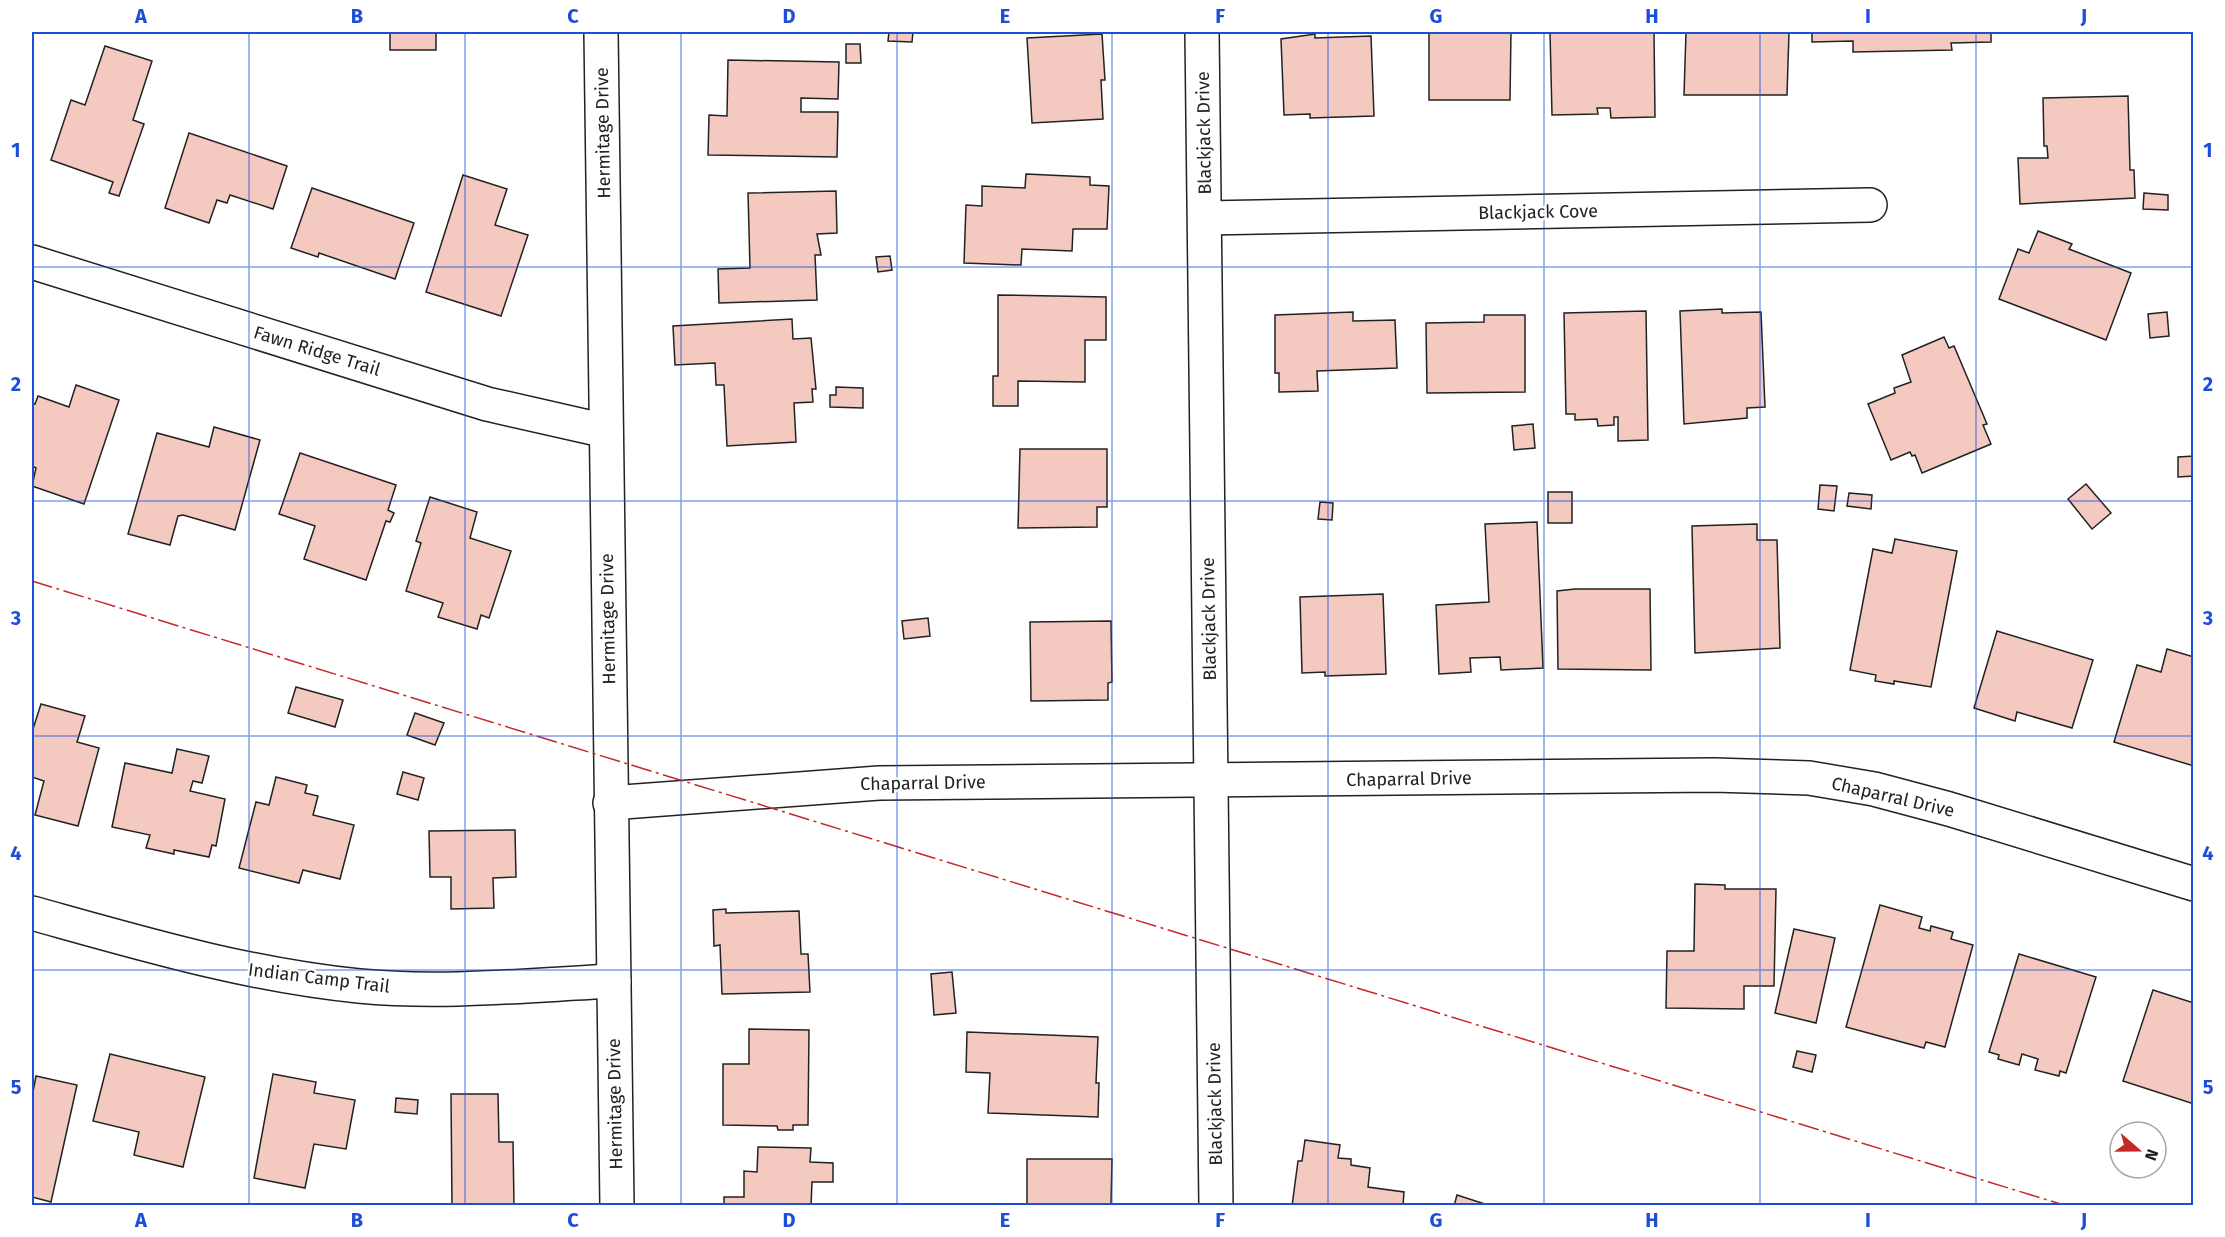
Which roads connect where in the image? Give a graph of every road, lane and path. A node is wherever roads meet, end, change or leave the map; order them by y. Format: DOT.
graph roads {
  1 [pos="601,32"];
  2 [pos="1202,32"];
  3 [pos="1870,205"];
  4 [pos="1205,218"];
  5 [pos="32,262"];
  6 [pos="606,431"];
  7 [pos="1210,781"];
  8 [pos="610,803"];
  9 [pos="2193,884"];
  10 [pos="32,914"];
  11 [pos="614,981"];
  12 [pos="616,1206"];
  13 [pos="1216,1206"];
  1 -- 6 [label="street, Hermitage Drive"];
  2 -- 4 [label="street, Blackjack Drive"];
  3 -- 4 [label="street, Blackjack Cove"];
  4 -- 7 [label="street, Blackjack Drive"];
  5 -- 6 [label="street, Fawn Ridge Trail"];
  6 -- 8 [label="street, Hermitage Drive"];
  7 -- 8 [label="street, Chaparral Drive"];
  7 -- 9 [label="street, Chaparral Drive"];
  7 -- 13 [label="street, Blackjack Drive"];
  8 -- 11 [label="street, Hermitage Drive"];
  10 -- 11 [label="street, Indian Camp Trail"];
  11 -- 12 [label="street, Hermitage Drive"];
}
